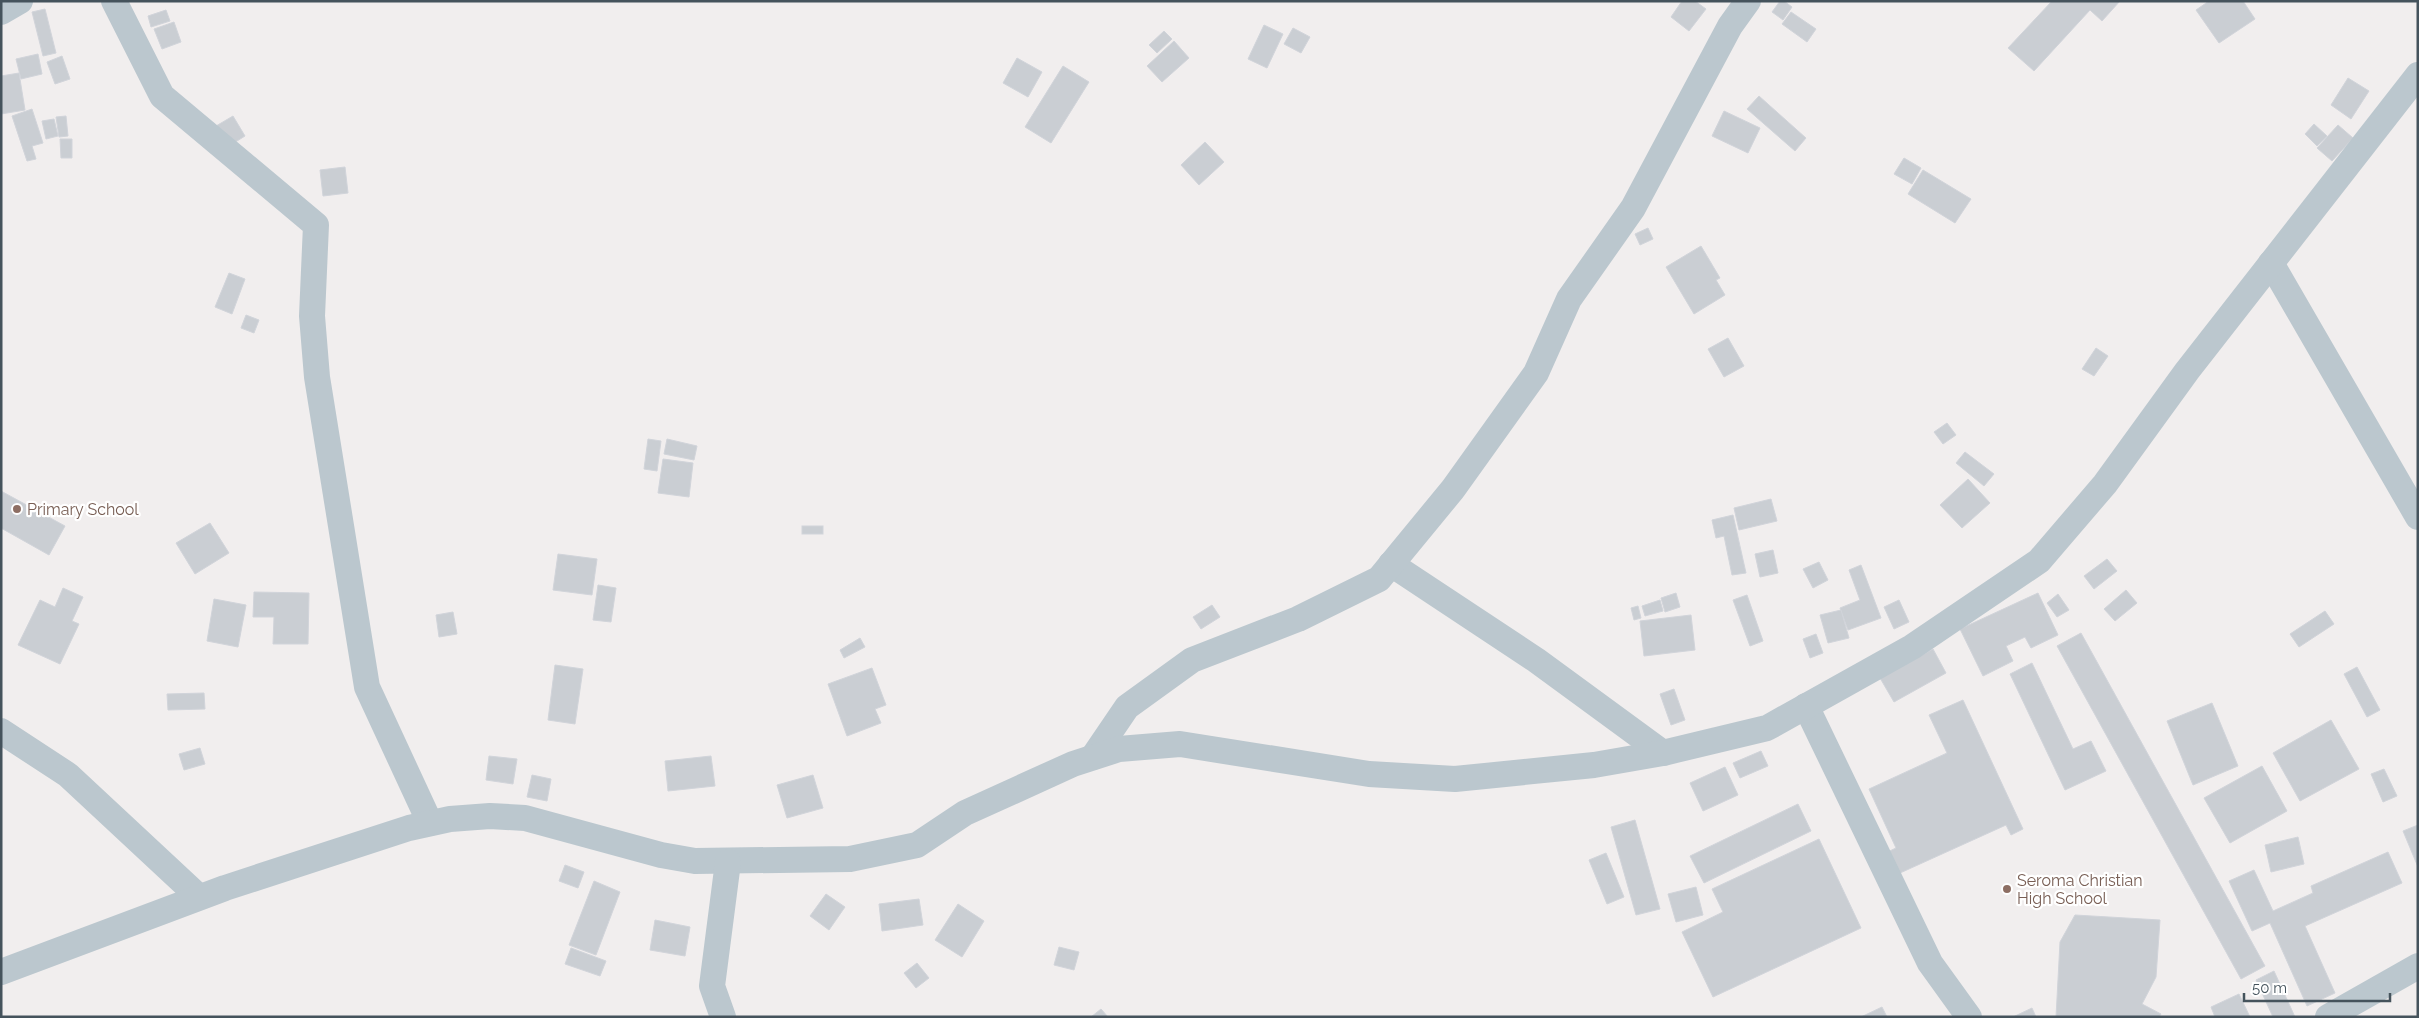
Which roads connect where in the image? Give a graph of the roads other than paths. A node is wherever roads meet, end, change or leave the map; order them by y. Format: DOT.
graph roads {
  1 [pos="20,1"];
  2 [pos="114,1"];
  3 [pos="1748,1"];
  4 [pos="1,12"];
  5 [pos="2418,75"];
  6 [pos="2271,263"];
  7 [pos="2418,517"];
  8 [pos="1391,564"];
  9 [pos="1806,706"];
  10 [pos="1,731"];
  11 [pos="1664,753"];
  12 [pos="1093,757"];
  13 [pos="430,823"];
  14 [pos="728,862"];
  15 [pos="199,897"];
  16 [pos="2418,966"];
  17 [pos="1,972"];
  18 [pos="723,1017"];
  19 [pos="1969,1017"];
  20 [pos="2328,1017"];
  1 -- 4 [label="street"];
  2 -- 13 [label="street"];
  3 -- 8 [label="street"];
  5 -- 6 [label="street"];
  6 -- 7 [label="street"];
  6 -- 9 [label="street"];
  8 -- 11 [label="street"];
  8 -- 12 [label="street"];
  9 -- 11 [label="street"];
  9 -- 19 [label="street"];
  10 -- 15 [label="street"];
  11 -- 12 [label="street"];
  12 -- 14 [label="street"];
  13 -- 14 [label="street"];
  13 -- 15 [label="street"];
  14 -- 18 [label="street"];
  15 -- 17 [label="street"];
  16 -- 20 [label="street"];
}
